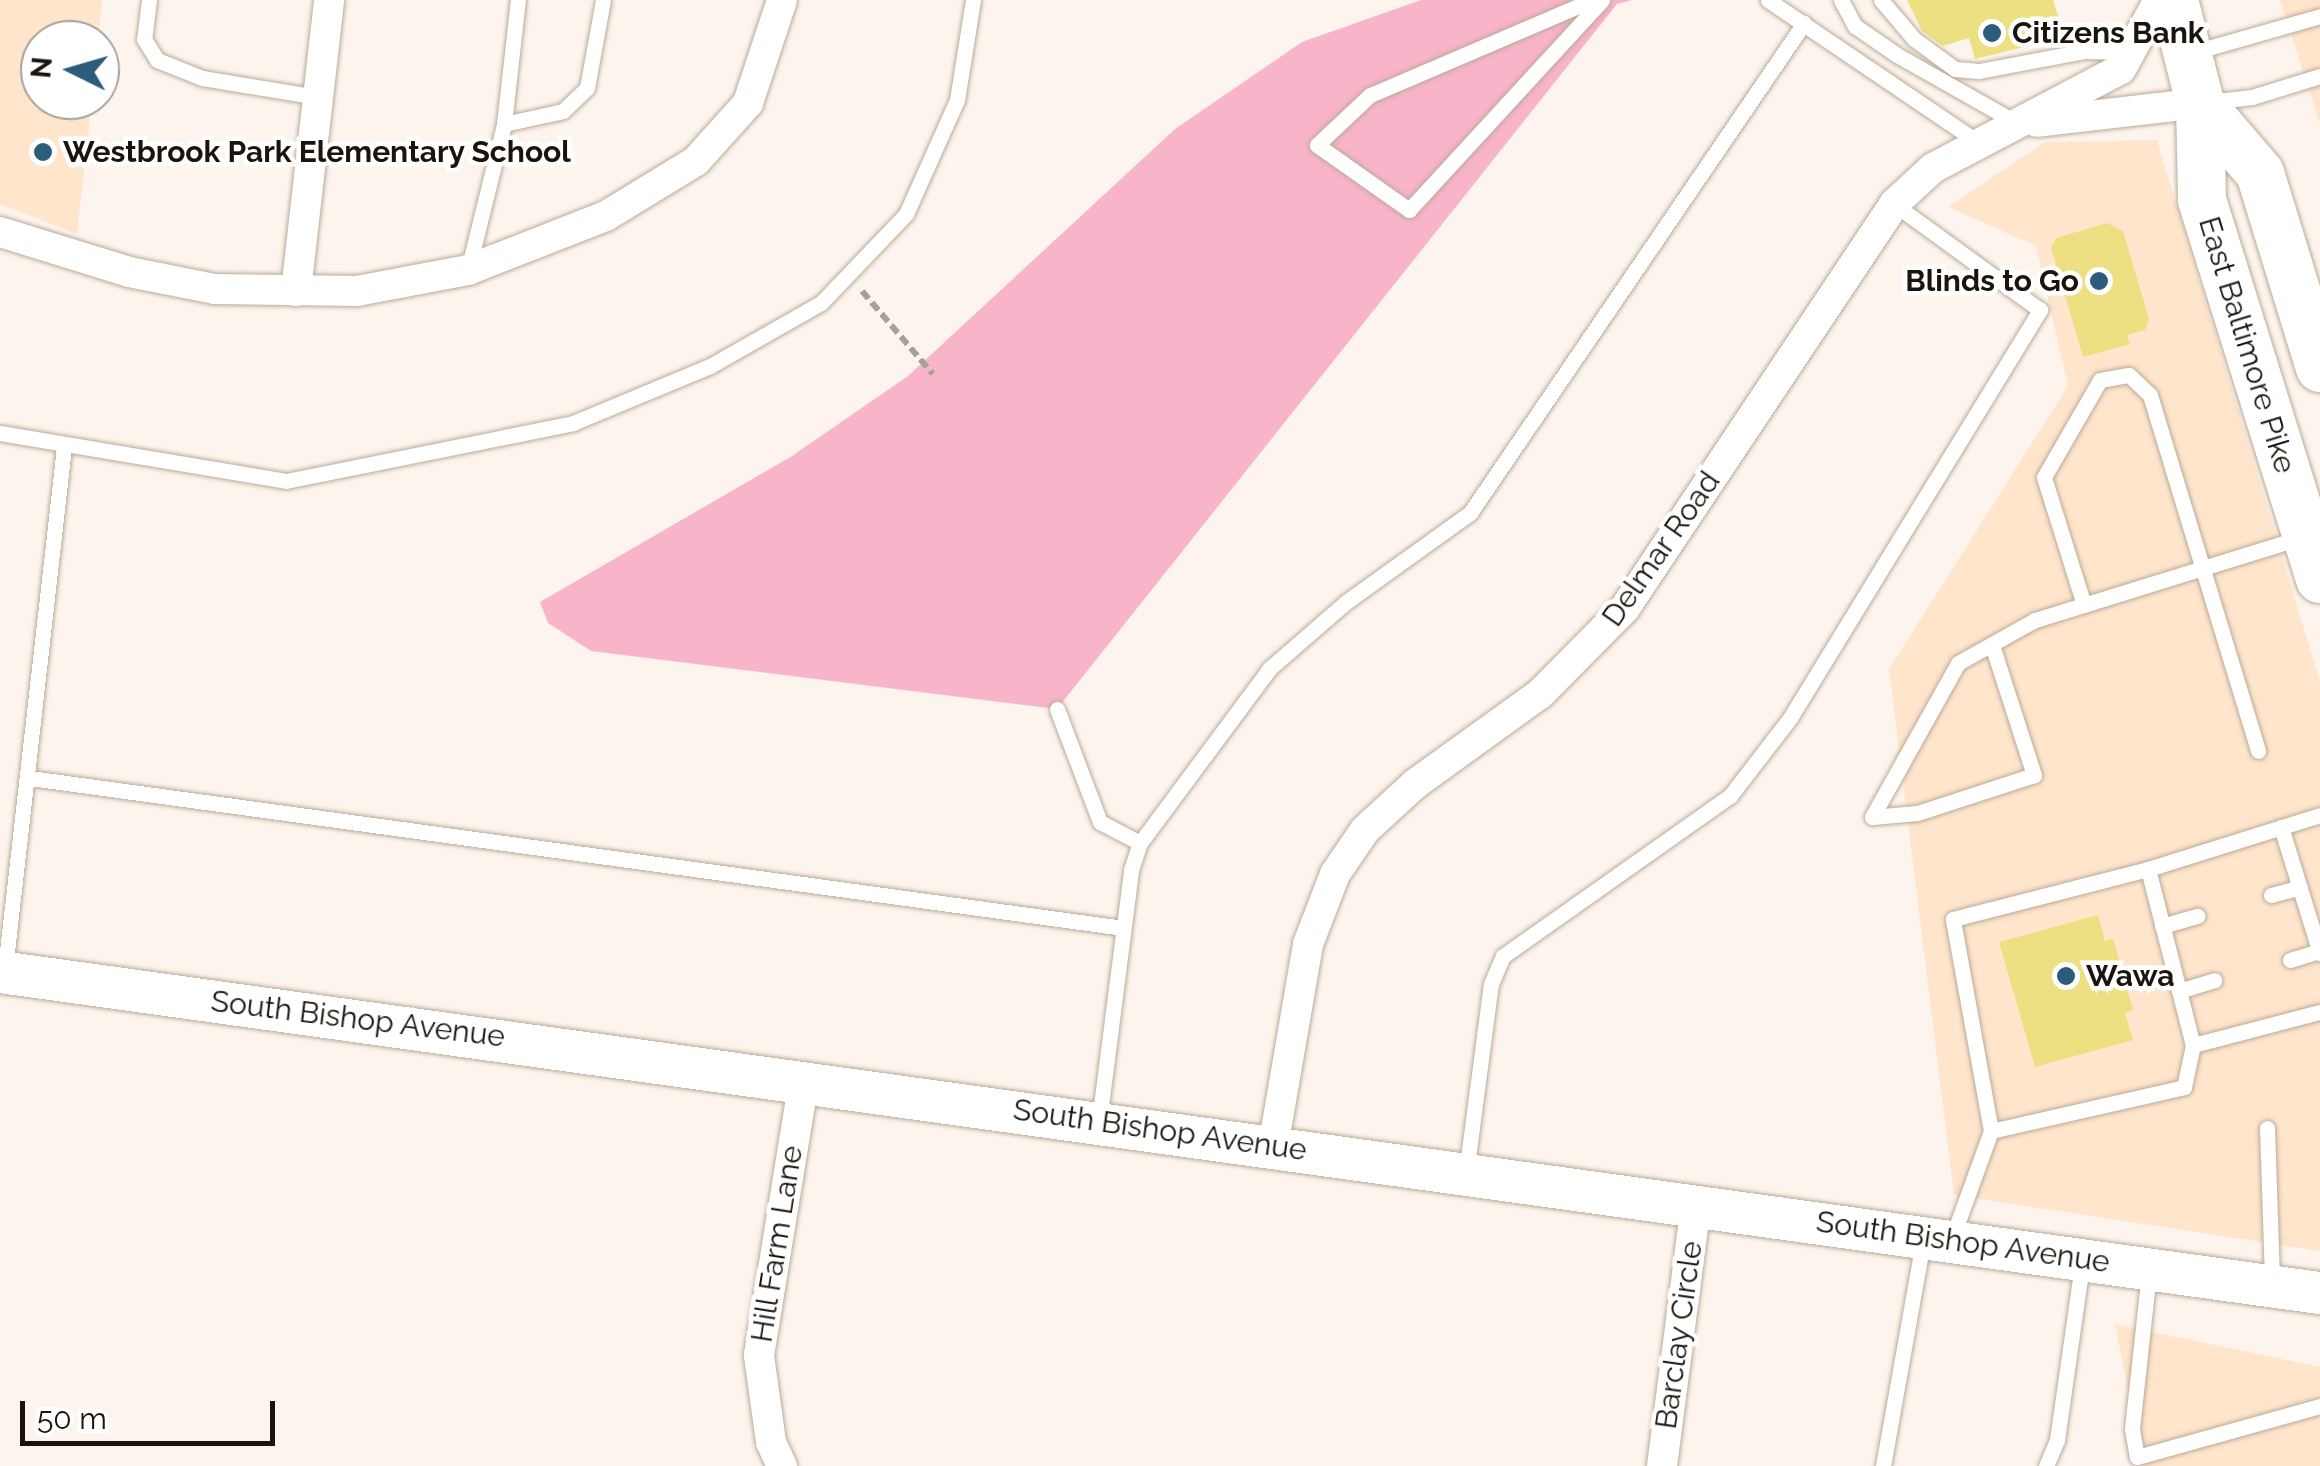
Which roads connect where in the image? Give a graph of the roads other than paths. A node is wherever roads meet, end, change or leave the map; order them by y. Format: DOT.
graph roads {
  1 [pos="148,0"];
  2 [pos="330,0"];
  3 [pos="518,0"];
  4 [pos="602,0"];
  5 [pos="782,0"];
  6 [pos="972,0"];
  7 [pos="1592,0"];
  8 [pos="1602,0"];
  9 [pos="1768,0"];
  10 [pos="1841,0"];
  11 [pos="1881,0"];
  12 [pos="2159,0"];
  13 [pos="2174,0"];
  14 [pos="2320,16"];
  15 [pos="1804,23"];
  16 [pos="2133,52"];
  17 [pos="2190,52"];
  18 [pos="2320,76"];
  19 [pos="318,97"];
  20 [pos="2200,103"];
  21 [pos="504,124"];
  22 [pos="2019,124"];
  23 [pos="1980,143"];
  24 [pos="1894,204"];
  25 [pos="0,232"];
  26 [pos="468,270"];
  27 [pos="296,291"];
  28 [pos="2320,368"];
  29 [pos="0,433"];
  30 [pos="64,447"];
  31 [pos="2313,557"];
  32 [pos="2202,569"];
  33 [pos="2084,605"];
  34 [pos="1992,645"];
  35 [pos="1057,709"];
  36 [pos="2258,751"];
  37 [pos="30,778"];
  38 [pos="2320,815"];
  39 [pos="2280,827"];
  40 [pos="1140,844"];
  41 [pos="2148,870"];
  42 [pos="2300,887"];
  43 [pos="2271,895"];
  44 [pos="2198,916"];
  45 [pos="2162,926"];
  46 [pos="1123,928"];
  47 [pos="2320,952"];
  48 [pos="2290,960"];
  49 [pos="2,973"];
  50 [pos="2214,980"];
  51 [pos="2179,991"];
  52 [pos="2320,1012"];
  53 [pos="2193,1046"];
  54 [pos="804,1079"];
  55 [pos="1098,1121"];
  56 [pos="2267,1128"];
  57 [pos="1991,1131"];
  58 [pos="1272,1146"];
  59 [pos="1466,1172"];
  60 [pos="1696,1204"];
  61 [pos="1937,1239"];
  62 [pos="2082,1260"];
  63 [pos="2149,1269"];
  64 [pos="2272,1286"];
  65 [pos="2320,1293"];
  66 [pos="2320,1406"];
  67 [pos="2139,1461"];
  68 [pos="782,1466"];
  69 [pos="1662,1466"];
  70 [pos="1883,1466"];
  71 [pos="2046,1466"];
  1 -- 19 [label="lane"];
  2 -- 19 [label="street"];
  3 -- 21 [label="lane"];
  4 -- 21 [label="lane"];
  5 -- 26 [label="street"];
  6 -- 30 [label="lane"];
  7 -- 8 [label="lane"];
  9 -- 15 [label="lane"];
  10 -- 22 [label="lane"];
  11 -- 16 [label="lane"];
  12 -- 16 [label="street, Delmar Road"];
  13 -- 17 [label="main road"];
  14 -- 17 [label="lane"];
  15 -- 23 [label="lane"];
  15 -- 40 [label="lane"];
  16 -- 22 [label="street, Delmar Road"];
  17 -- 20 [label="main road"];
  18 -- 20 [label="lane"];
  19 -- 27 [label="street"];
  20 -- 22 [label="street, Delmar Road"];
  20 -- 28 [label="main road, East Baltimore Pike"];
  20 -- 31 [label="main road, East Baltimore Pike"];
  21 -- 26 [label="lane"];
  22 -- 23 [label="street, Delmar Road"];
  23 -- 24 [label="street, Delmar Road"];
  24 -- 58 [label="street, Delmar Road"];
  24 -- 59 [label="lane"];
  25 -- 27 [label="street"];
  26 -- 27 [label="street"];
  29 -- 30 [label="lane"];
  30 -- 37 [label="lane"];
  31 -- 32 [label="lane"];
  32 -- 33 [label="lane"];
  32 -- 33 [label="lane"];
  32 -- 36 [label="lane"];
  33 -- 34 [label="lane"];
  34 -- 34 [label="lane"];
  35 -- 40 [label="lane"];
  37 -- 46 [label="lane"];
  37 -- 49 [label="lane"];
  38 -- 39 [label="lane"];
  39 -- 41 [label="lane"];
  39 -- 42 [label="lane"];
  40 -- 46 [label="lane"];
  41 -- 45 [label="lane"];
  41 -- 57 [label="lane"];
  42 -- 43 [label="lane"];
  42 -- 47 [label="lane"];
  44 -- 45 [label="lane"];
  45 -- 51 [label="lane"];
  46 -- 55 [label="lane"];
  47 -- 48 [label="lane"];
  49 -- 54 [label="main road, South Bishop Avenue"];
  50 -- 51 [label="lane"];
  51 -- 53 [label="lane"];
  52 -- 53 [label="lane"];
  53 -- 57 [label="lane"];
  54 -- 55 [label="main road, South Bishop Avenue"];
  54 -- 68 [label="street, Hill Farm Lane"];
  55 -- 58 [label="main road, South Bishop Avenue"];
  56 -- 64 [label="lane"];
  57 -- 61 [label="lane"];
  58 -- 59 [label="main road, South Bishop Avenue"];
  59 -- 60 [label="main road, South Bishop Avenue"];
  60 -- 61 [label="main road, South Bishop Avenue"];
  60 -- 69 [label="street, Barclay Circle"];
  61 -- 62 [label="main road, South Bishop Avenue"];
  61 -- 70 [label="lane"];
  62 -- 63 [label="main road, South Bishop Avenue"];
  62 -- 71 [label="lane"];
  63 -- 64 [label="main road, South Bishop Avenue"];
  63 -- 67 [label="lane"];
  64 -- 65 [label="main road, South Bishop Avenue"];
  66 -- 67 [label="lane"];
}
